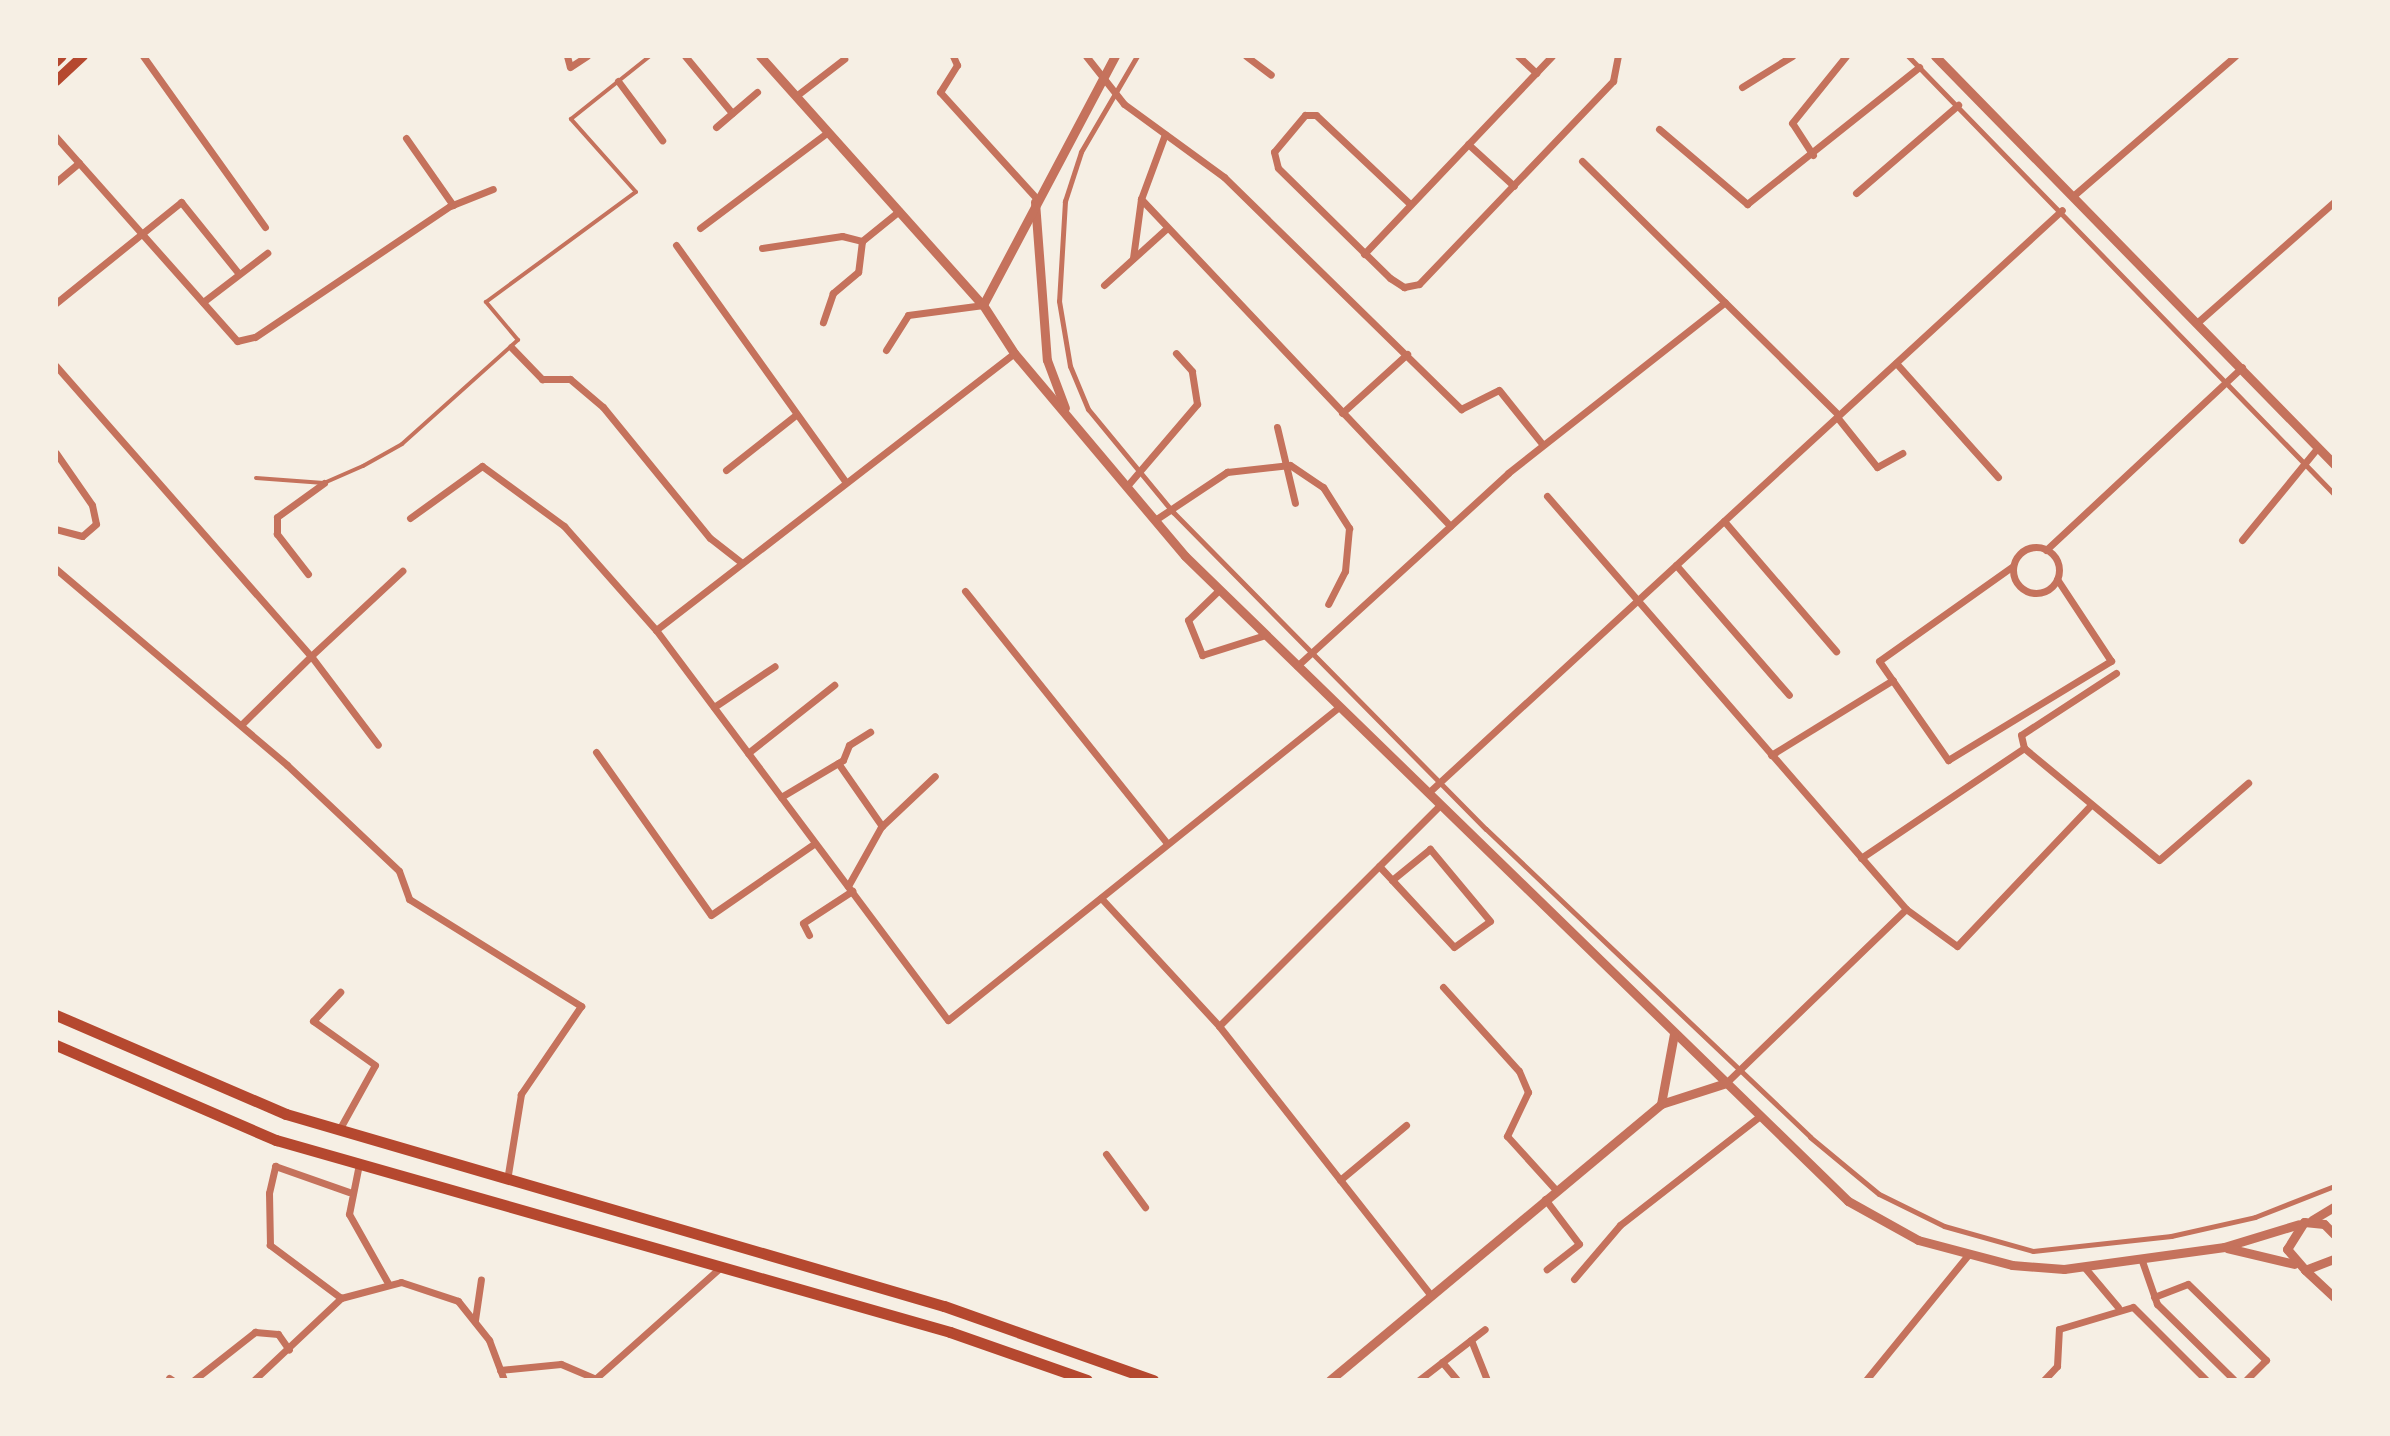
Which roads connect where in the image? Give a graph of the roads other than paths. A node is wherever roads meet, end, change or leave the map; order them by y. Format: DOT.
graph roads {
  1 [pos="62,56"];
  2 [pos="83,56"];
  3 [pos="143,56"];
  4 [pos="567,56"];
  5 [pos="587,56"];
  6 [pos="650,56"];
  7 [pos="685,56"];
  8 [pos="760,56"];
  9 [pos="953,56"];
  10 [pos="1086,56"];
  11 [pos="1115,56"];
  12 [pos="1137,56"];
  13 [pos="1246,56"];
  14 [pos="1518,56"];
  15 [pos="1552,56"];
  16 [pos="1618,56"];
  17 [pos="1792,56"];
  18 [pos="1846,56"];
  19 [pos="1908,56"];
  20 [pos="1935,56"];
  21 [pos="2235,56"];
  22 [pos="844,59"];
  23 [pos="56,62"];
  24 [pos="1919,67"];
  25 [pos="1536,73"];
  26 [pos="1102,75"];
  27 [pos="1271,75"];
  28 [pos="56,81"];
  29 [pos="618,81"];
  30 [pos="1742,87"];
  31 [pos="757,92"];
  32 [pos="1115,92"];
  33 [pos="796,96"];
  34 [pos="1958,105"];
  35 [pos="732,113"];
  36 [pos="716,127"];
  37 [pos="1659,129"];
  38 [pos="828,132"];
  39 [pos="1165,134"];
  40 [pos="56,137"];
  41 [pos="406,138"];
  42 [pos="662,140"];
  43 [pos="1468,144"];
  44 [pos="1813,155"];
  45 [pos="1582,161"];
  46 [pos="79,163"];
  47 [pos="56,182"];
  48 [pos="1514,186"];
  49 [pos="493,189"];
  50 [pos="1856,193"];
  51 [pos="2073,196"];
  52 [pos="1141,199"];
  53 [pos="1036,201"];
  54 [pos="2334,202"];
  55 [pos="1410,204"];
  56 [pos="453,205"];
  57 [pos="2062,210"];
  58 [pos="899,211"];
  59 [pos="265,227"];
  60 [pos="700,228"];
  61 [pos="1166,229"];
  62 [pos="138,230"];
  63 [pos="862,241"];
  64 [pos="676,245"];
  65 [pos="762,248"];
  66 [pos="267,253"];
  67 [pos="1364,254"];
  68 [pos="1133,258"];
  69 [pos="239,274"];
  70 [pos="1104,285"];
  71 [pos="203,302"];
  72 [pos="1725,302"];
  73 [pos="56,303"];
  74 [pos="983,305"];
  75 [pos="2199,321"];
  76 [pos="823,322"];
  77 [pos="511,347"];
  78 [pos="886,350"];
  79 [pos="1014,353"];
  80 [pos="1176,353"];
  81 [pos="1407,354"];
  82 [pos="1896,363"];
  83 [pos="56,366"];
  84 [pos="2242,367"];
  85 [pos="2230,380"];
  86 [pos="1342,413"];
  87 [pos="797,414"];
  88 [pos="1067,415"];
  89 [pos="1838,416"];
  90 [pos="1277,427"];
  91 [pos="1543,445"];
  92 [pos="2318,447"];
  93 [pos="56,453"];
  94 [pos="1902,453"];
  95 [pos="2306,462"];
  96 [pos="2334,464"];
  97 [pos="1286,466"];
  98 [pos="726,470"];
  99 [pos="1140,471"];
  100 [pos="1998,477"];
  101 [pos="256,478"];
  102 [pos="844,480"];
  103 [pos="324,483"];
  104 [pos="1127,486"];
  105 [pos="2334,494"];
  106 [pos="1547,496"];
  107 [pos="1295,503"];
  108 [pos="1171,509"];
  109 [pos="410,518"];
  110 [pos="1155,520"];
  111 [pos="1724,521"];
  112 [pos="1450,526"];
  113 [pos="56,529"];
  114 [pos="2242,540"];
  115 [pos="2046,550"];
  116 [pos="741,562"];
  117 [pos="1676,565"];
  118 [pos="2013,566"];
  119 [pos="56,569"];
  120 [pos="402,571"];
  121 [pos="308,574"];
  122 [pos="2057,579"];
  123 [pos="1219,590"];
  124 [pos="965,591"];
  125 [pos="1637,601"];
  126 [pos="1328,604"];
  127 [pos="656,630"];
  128 [pos="1265,635"];
  129 [pos="1836,651"];
  130 [pos="1311,653"];
  131 [pos="311,656"];
  132 [pos="775,666"];
  133 [pos="1297,666"];
  134 [pos="2116,673"];
  135 [pos="1893,680"];
  136 [pos="834,685"];
  137 [pos="1789,695"];
  138 [pos="714,707"];
  139 [pos="1339,707"];
  140 [pos="242,724"];
  141 [pos="870,732"];
  142 [pos="378,745"];
  143 [pos="2024,748"];
  144 [pos="596,752"];
  145 [pos="748,753"];
  146 [pos="1771,755"];
  147 [pos="838,763"];
  148 [pos="935,776"];
  149 [pos="1440,782"];
  150 [pos="2248,783"];
  151 [pos="1428,793"];
  152 [pos="781,797"];
  153 [pos="1440,805"];
  154 [pos="2091,805"];
  155 [pos="882,826"];
  156 [pos="815,843"];
  157 [pos="1167,843"];
  158 [pos="1861,858"];
  159 [pos="1379,866"];
  160 [pos="1392,880"];
  161 [pos="850,888"];
  162 [pos="1101,898"];
  163 [pos="1906,909"];
  164 [pos="809,935"];
  165 [pos="1443,987"];
  166 [pos="340,992"];
  167 [pos="56,1015"];
  168 [pos="1219,1026"];
  169 [pos="1674,1034"];
  170 [pos="56,1045"];
  171 [pos="1741,1069"];
  172 [pos="1726,1083"];
  173 [pos="1661,1104"];
  174 [pos="1760,1116"];
  175 [pos="1406,1125"];
  176 [pos="339,1130"];
  177 [pos="1106,1154"];
  178 [pos="359,1164"];
  179 [pos="1340,1180"];
  180 [pos="507,1182"];
  181 [pos="2334,1186"];
  182 [pos="1556,1190"];
  183 [pos="349,1192"];
  184 [pos="1545,1199"];
  185 [pos="1145,1207"];
  186 [pos="2334,1207"];
  187 [pos="2304,1223"];
  188 [pos="2334,1234"];
  189 [pos="2224,1247"];
  190 [pos="1968,1255"];
  191 [pos="2334,1259"];
  192 [pos="2142,1261"];
  193 [pos="723,1265"];
  194 [pos="2085,1268"];
  195 [pos="1547,1269"];
  196 [pos="2302,1269"];
  197 [pos="481,1279"];
  198 [pos="1574,1279"];
  199 [pos="389,1285"];
  200 [pos="1430,1294"];
  201 [pos="2154,1297"];
  202 [pos="2334,1297"];
  203 [pos="341,1298"];
  204 [pos="2118,1307"];
  205 [pos="475,1320"];
  206 [pos="1485,1329"];
  207 [pos="1471,1340"];
  208 [pos="289,1350"];
  209 [pos="1442,1362"];
  210 [pos="500,1370"];
  211 [pos="595,1379"];
  212 [pos="194,1380"];
  213 [pos="254,1380"];
  214 [pos="504,1380"];
  215 [pos="1087,1380"];
  216 [pos="1153,1380"];
  217 [pos="1330,1380"];
  218 [pos="1419,1380"];
  219 [pos="1457,1380"];
  220 [pos="1487,1380"];
  221 [pos="1866,1380"];
  222 [pos="2044,1380"];
  223 [pos="2206,1380"];
  224 [pos="2234,1380"];
  225 [pos="2246,1380"];
  1 -- 23 [label="main road"];
  2 -- 28 [label="main road"];
  3 -- 59 [label="street"];
  4 -- 5 [label="street"];
  6 -- 29 [label="lane"];
  7 -- 35 [label="street"];
  8 -- 33 [label="street"];
  9 -- 53 [label="street"];
  10 -- 26 [label="street"];
  11 -- 26 [label="street"];
  12 -- 32 [label="street"];
  13 -- 27 [label="street"];
  14 -- 25 [label="street"];
  15 -- 25 [label="street"];
  16 -- 48 [label="street"];
  17 -- 30 [label="street"];
  18 -- 44 [label="street"];
  19 -- 24 [label="street"];
  20 -- 51 [label="street"];
  21 -- 51 [label="street"];
  22 -- 33 [label="street"];
  24 -- 34 [label="street"];
  24 -- 44 [label="street"];
  25 -- 43 [label="street"];
  26 -- 32 [label="street"];
  26 -- 53 [label="street"];
  29 -- 42 [label="street"];
  29 -- 77 [label="lane"];
  31 -- 35 [label="street"];
  32 -- 39 [label="street"];
  32 -- 99 [label="street"];
  33 -- 38 [label="street"];
  34 -- 50 [label="street"];
  34 -- 57 [label="street"];
  35 -- 36 [label="street"];
  37 -- 44 [label="street"];
  38 -- 58 [label="street"];
  38 -- 60 [label="street"];
  39 -- 52 [label="street"];
  39 -- 81 [label="street"];
  40 -- 46 [label="street"];
  41 -- 56 [label="street"];
  43 -- 48 [label="street"];
  43 -- 55 [label="street"];
  45 -- 72 [label="street"];
  46 -- 47 [label="street"];
  46 -- 62 [label="street"];
  48 -- 67 [label="street"];
  49 -- 56 [label="street"];
  51 -- 75 [label="street"];
  52 -- 61 [label="street"];
  52 -- 68 [label="street"];
  53 -- 74 [label="street"];
  53 -- 88 [label="street"];
  54 -- 75 [label="street"];
  55 -- 67 [label="street"];
  55 -- 67 [label="street"];
  56 -- 71 [label="street"];
  57 -- 82 [label="street"];
  57 -- 85 [label="street"];
  58 -- 63 [label="street"];
  58 -- 74 [label="street"];
  61 -- 68 [label="street"];
  61 -- 86 [label="street"];
  62 -- 69 [label="street"];
  62 -- 71 [label="street"];
  62 -- 73 [label="street"];
  63 -- 65 [label="street"];
  63 -- 76 [label="street"];
  64 -- 87 [label="street"];
  66 -- 69 [label="street"];
  68 -- 70 [label="street"];
  69 -- 71 [label="street"];
  72 -- 89 [label="street"];
  72 -- 91 [label="street"];
  74 -- 78 [label="street"];
  74 -- 79 [label="street"];
  75 -- 84 [label="street"];
  77 -- 103 [label="lane"];
  77 -- 116 [label="street"];
  79 -- 88 [label="street"];
  79 -- 102 [label="street"];
  80 -- 99 [label="street"];
  81 -- 86 [label="street"];
  81 -- 91 [label="street"];
  82 -- 89 [label="street"];
  82 -- 100 [label="street"];
  83 -- 131 [label="street"];
  84 -- 85 [label="street"];
  84 -- 92 [label="street"];
  85 -- 95 [label="street"];
  85 -- 115 [label="street"];
  86 -- 112 [label="street"];
  87 -- 98 [label="street"];
  87 -- 102 [label="street"];
  88 -- 104 [label="street"];
  89 -- 94 [label="street"];
  89 -- 111 [label="street"];
  90 -- 97 [label="street"];
  91 -- 112 [label="street"];
  92 -- 95 [label="street"];
  92 -- 96 [label="street"];
  93 -- 113 [label="street"];
  95 -- 105 [label="street"];
  95 -- 114 [label="street"];
  97 -- 107 [label="street"];
  97 -- 108 [label="street"];
  97 -- 126 [label="street"];
  99 -- 104 [label="street"];
  99 -- 108 [label="street"];
  101 -- 103 [label="lane"];
  102 -- 116 [label="street"];
  103 -- 121 [label="street"];
  104 -- 110 [label="street"];
  106 -- 125 [label="street"];
  108 -- 110 [label="street"];
  108 -- 130 [label="street"];
  109 -- 127 [label="street"];
  110 -- 123 [label="street"];
  111 -- 117 [label="street"];
  111 -- 129 [label="street"];
  112 -- 130 [label="street"];
  115 -- 118 [label="street"];
  115 -- 122 [label="street"];
  116 -- 127 [label="street"];
  117 -- 125 [label="street"];
  117 -- 137 [label="street"];
  118 -- 122 [label="street"];
  118 -- 135 [label="street"];
  119 -- 140 [label="street"];
  120 -- 131 [label="street"];
  122 -- 135 [label="street"];
  123 -- 128 [label="street"];
  123 -- 128 [label="street"];
  124 -- 157 [label="street"];
  125 -- 146 [label="street"];
  125 -- 149 [label="street"];
  127 -- 138 [label="street"];
  128 -- 133 [label="street"];
  130 -- 133 [label="street"];
  130 -- 149 [label="street"];
  131 -- 140 [label="street"];
  131 -- 142 [label="street"];
  132 -- 138 [label="street"];
  133 -- 139 [label="street"];
  134 -- 143 [label="street"];
  135 -- 146 [label="street"];
  136 -- 145 [label="street"];
  138 -- 145 [label="street"];
  139 -- 151 [label="street"];
  139 -- 157 [label="street"];
  140 -- 180 [label="street"];
  141 -- 147 [label="street"];
  143 -- 154 [label="street"];
  143 -- 158 [label="street"];
  144 -- 156 [label="street"];
  145 -- 152 [label="street"];
  146 -- 158 [label="street"];
  147 -- 152 [label="street"];
  147 -- 155 [label="street"];
  148 -- 155 [label="street"];
  149 -- 151 [label="street"];
  149 -- 171 [label="street"];
  150 -- 154 [label="street"];
  151 -- 153 [label="street"];
  152 -- 156 [label="street"];
  153 -- 159 [label="street"];
  153 -- 169 [label="street"];
  154 -- 163 [label="street"];
  155 -- 161 [label="street"];
  156 -- 161 [label="street"];
  157 -- 162 [label="street"];
  158 -- 163 [label="street"];
  159 -- 160 [label="street"];
  159 -- 168 [label="street"];
  160 -- 160 [label="street"];
  161 -- 162 [label="street"];
  161 -- 164 [label="street"];
  162 -- 168 [label="street"];
  163 -- 171 [label="street"];
  165 -- 182 [label="street"];
  166 -- 176 [label="street"];
  167 -- 176 [label="main road"];
  168 -- 179 [label="street"];
  169 -- 172 [label="street"];
  169 -- 173 [label="street"];
  170 -- 178 [label="main road"];
  171 -- 172 [label="street"];
  171 -- 181 [label="street"];
  172 -- 173 [label="street"];
  172 -- 174 [label="street"];
  173 -- 182 [label="street"];
  174 -- 190 [label="street"];
  174 -- 198 [label="street"];
  175 -- 179 [label="street"];
  176 -- 180 [label="main road"];
  177 -- 185 [label="street"];
  178 -- 183 [label="street"];
  178 -- 193 [label="main road"];
  179 -- 200 [label="street"];
  180 -- 216 [label="main road"];
  182 -- 184 [label="street"];
  183 -- 199 [label="street"];
  183 -- 203 [label="street"];
  184 -- 195 [label="street"];
  184 -- 200 [label="street"];
  186 -- 187 [label="street"];
  187 -- 188 [label="street"];
  187 -- 189 [label="street"];
  187 -- 196 [label="street"];
  189 -- 192 [label="street"];
  189 -- 196 [label="street"];
  190 -- 194 [label="street"];
  190 -- 221 [label="street"];
  191 -- 196 [label="street"];
  192 -- 194 [label="street"];
  192 -- 201 [label="street"];
  193 -- 211 [label="street"];
  193 -- 215 [label="main road"];
  194 -- 204 [label="street"];
  196 -- 202 [label="street"];
  197 -- 205 [label="street"];
  199 -- 203 [label="street"];
  199 -- 205 [label="street"];
  200 -- 217 [label="street"];
  201 -- 224 [label="street"];
  201 -- 225 [label="street"];
  203 -- 208 [label="street"];
  204 -- 222 [label="street"];
  204 -- 223 [label="street"];
  205 -- 210 [label="street"];
  206 -- 207 [label="street"];
  207 -- 209 [label="street"];
  207 -- 220 [label="street"];
  208 -- 212 [label="street"];
  208 -- 213 [label="street"];
  209 -- 218 [label="street"];
  209 -- 219 [label="street"];
  210 -- 211 [label="street"];
  210 -- 214 [label="street"];
}
